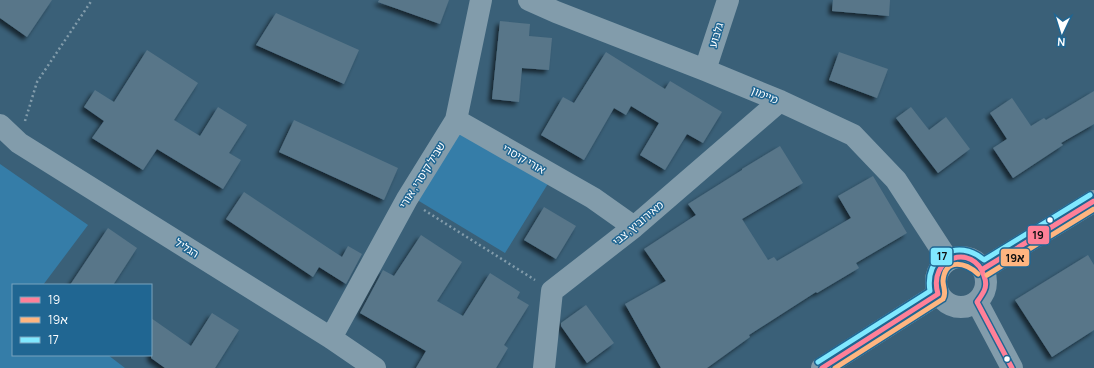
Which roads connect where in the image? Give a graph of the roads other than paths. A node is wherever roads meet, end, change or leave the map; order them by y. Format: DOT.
graph roads {
  1 [pos="481,0"];
  2 [pos="529,0"];
  3 [pos="728,0"];
  4 [pos="705,70"];
  5 [pos="780,101"];
  6 [pos="456,120"];
  7 [pos="0,125"];
  8 [pos="1094,201"];
  9 [pos="634,227"];
  10 [pos="948,260"];
  11 [pos="983,269"];
  12 [pos="938,294"];
  13 [pos="977,302"];
  14 [pos="331,338"];
  15 [pos="375,368"];
  16 [pos="544,368"];
  17 [pos="822,368"];
  18 [pos="1012,368"];
  1 -- 6 [label="street, שביל קיסרי, אורי"];
  2 -- 4 [label="street, מיימון"];
  3 -- 4 [label="street, גלבוע"];
  4 -- 5 [label="street, מיימון"];
  5 -- 9 [label="street, מאירוביץ, צבי"];
  5 -- 10 [label="street, מיימון"];
  6 -- 9 [label="street, אורי קיסרי"];
  6 -- 14 [label="street, שביל קיסרי, אורי"];
  7 -- 14 [label="street, הגליל"];
  8 -- 11 [label="street"];
  9 -- 16 [label="street, מאירוביץ, צבי"];
  10 -- 11 [label="street"];
  10 -- 12 [label="street"];
  11 -- 13 [label="street"];
  12 -- 13 [label="street"];
  12 -- 17 [label="street"];
  13 -- 18 [label="street"];
  14 -- 15 [label="street, הגליל"];
}
